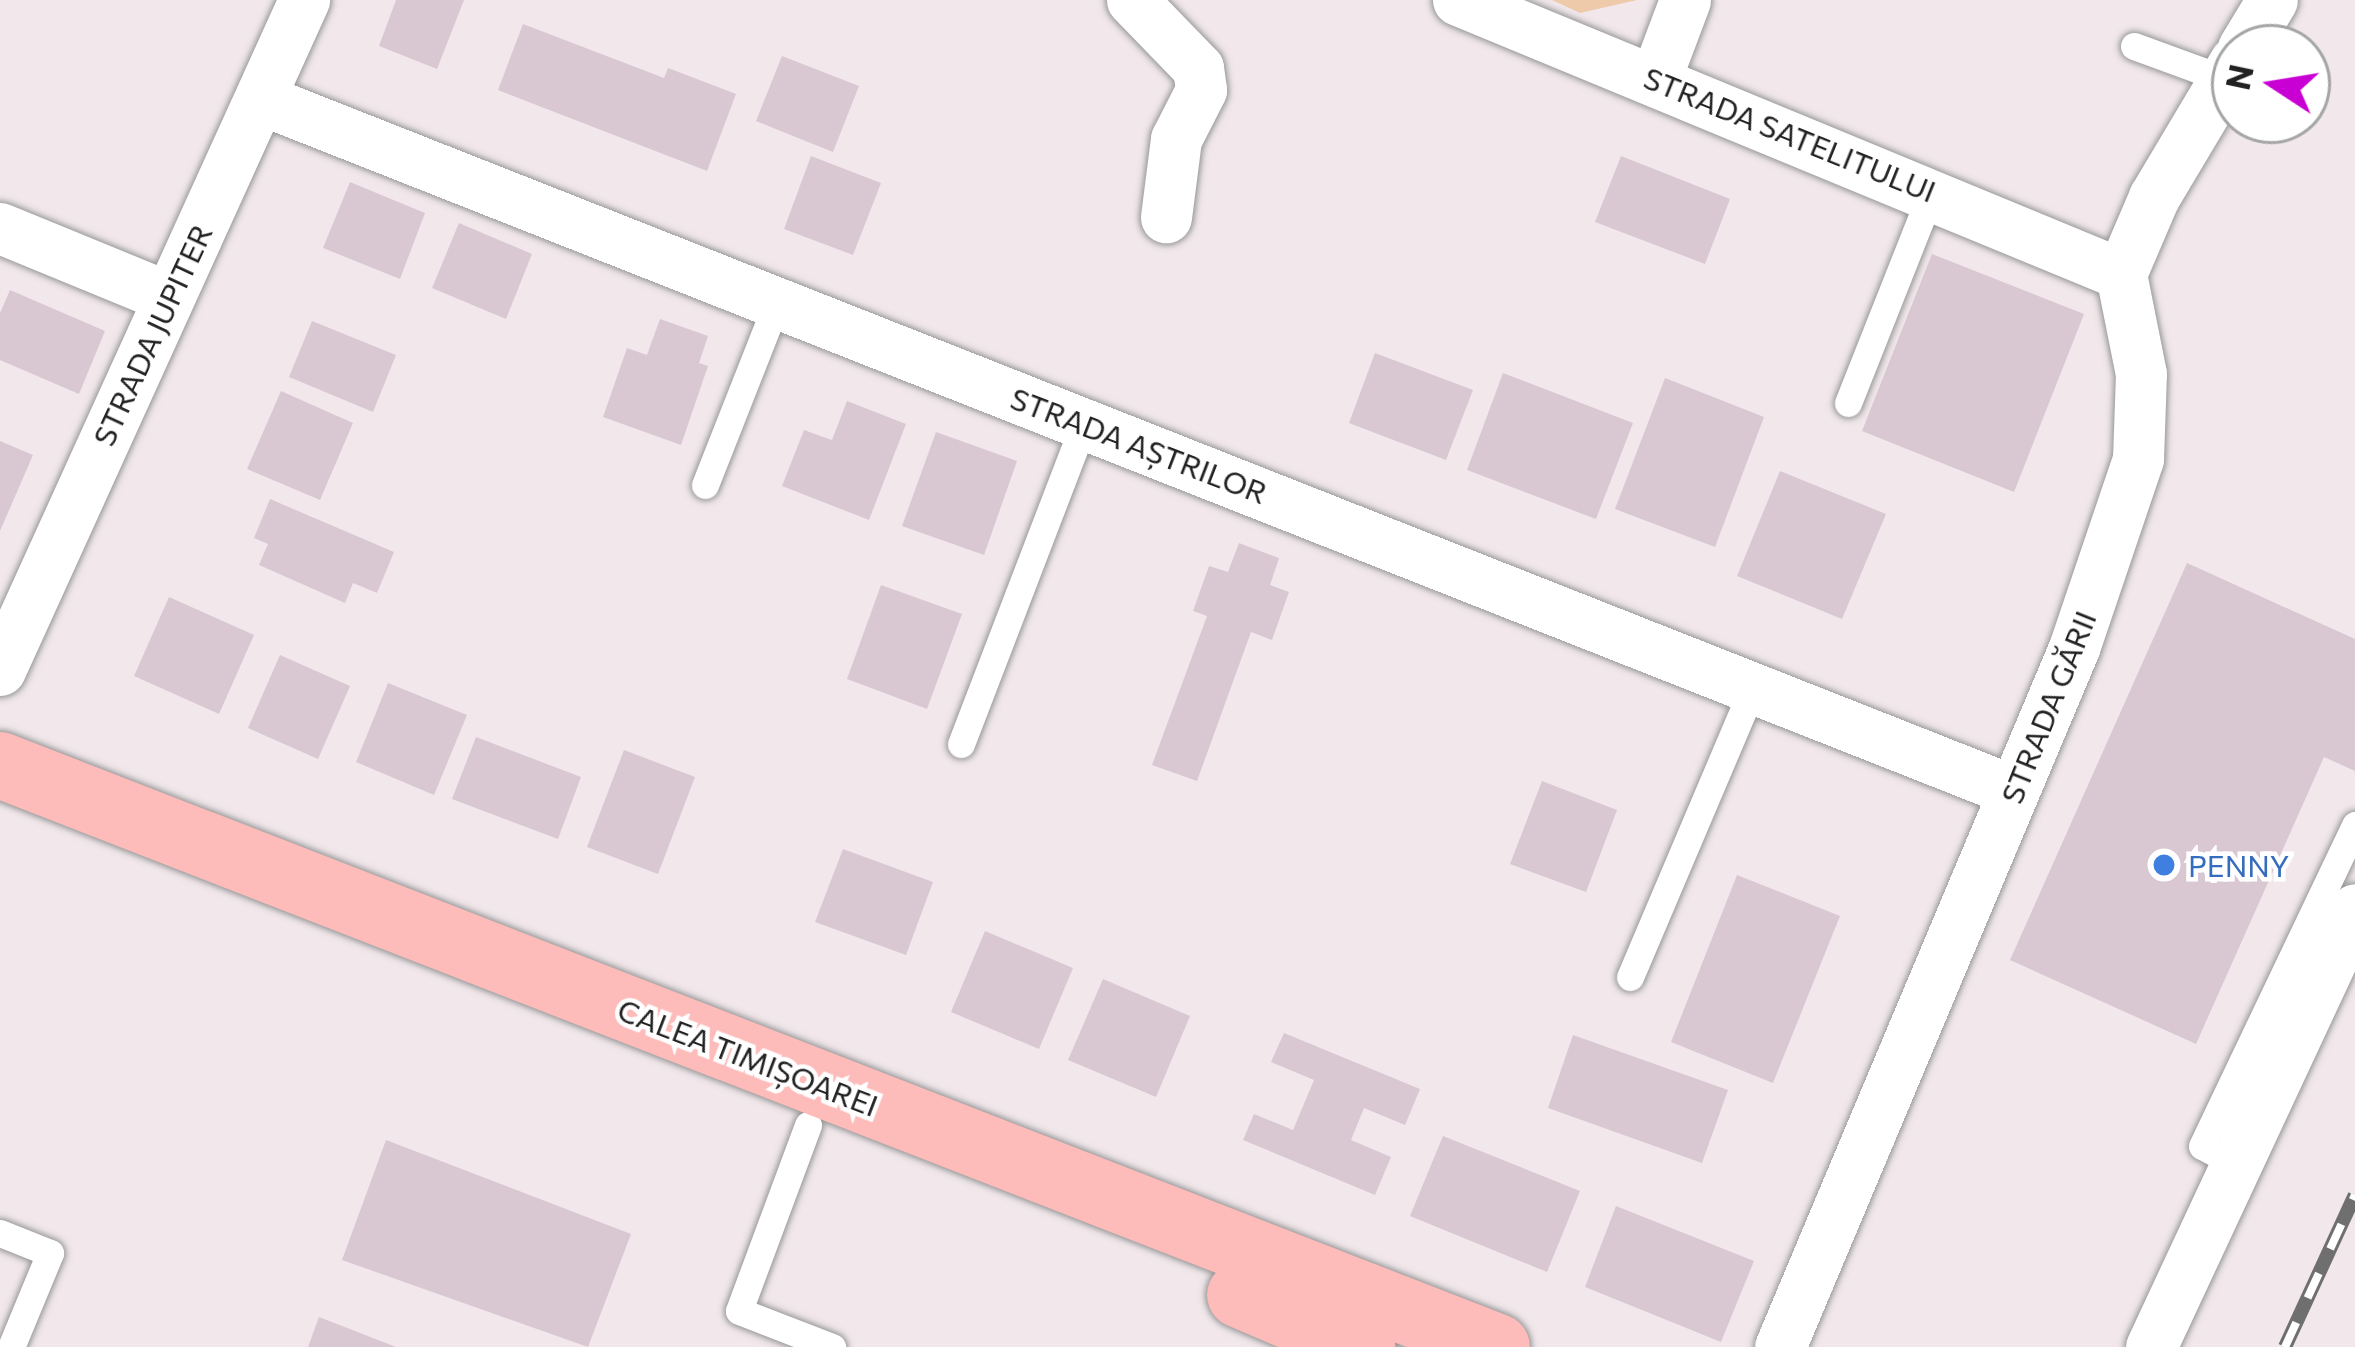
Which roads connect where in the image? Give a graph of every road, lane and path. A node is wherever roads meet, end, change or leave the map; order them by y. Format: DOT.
graph roads {
  1 [pos="304,0"];
  2 [pos="1132,0"];
  3 [pos="1458,0"];
  4 [pos="1684,0"];
  5 [pos="2134,46"];
  6 [pos="2211,58"];
  7 [pos="1655,80"];
  8 [pos="263,100"];
  9 [pos="2211,101"];
  10 [pos="1932,191"];
  11 [pos="1166,217"];
  12 [pos="0,228"];
  13 [pos="2121,274"];
  14 [pos="167,297"];
  15 [pos="777,302"];
  16 [pos="1848,403"];
  17 [pos="1084,424"];
  18 [pos="705,485"];
  19 [pos="0,670"];
  20 [pos="1753,687"];
  21 [pos="961,744"];
  22 [pos="0,765"];
  23 [pos="2014,791"];
  24 [pos="0,814"];
  25 [pos="2355,825"];
  26 [pos="2355,909"];
  27 [pos="1630,977"];
  28 [pos="808,1125"];
  29 [pos="2236,1164"];
  30 [pos="0,1233"];
  31 [pos="11,1347"];
  32 [pos="832,1347"];
  33 [pos="1362,1347"];
  34 [pos="1497,1347"];
  35 [pos="1780,1347"];
  36 [pos="2151,1347"];
  1 -- 8 [label="street, STRADA JUPITER"];
  2 -- 11 [label="street"];
  3 -- 7 [label="street, STRADA SATELITULUI"];
  4 -- 7 [label="street"];
  5 -- 6 [label="lane"];
  7 -- 10 [label="street, STRADA SATELITULUI"];
  8 -- 14 [label="street, STRADA JUPITER"];
  8 -- 15 [label="street, STRADA AȘTRILOR"];
  9 -- 13 [label="street"];
  10 -- 13 [label="street, STRADA SATELITULUI"];
  10 -- 16 [label="lane"];
  12 -- 14 [label="street"];
  13 -- 23 [label="street, STRADA GĂRII"];
  14 -- 19 [label="street, STRADA JUPITER"];
  15 -- 17 [label="street, STRADA AȘTRILOR"];
  15 -- 18 [label="lane"];
  17 -- 20 [label="street, STRADA AȘTRILOR"];
  17 -- 21 [label="lane"];
  20 -- 23 [label="street, STRADA AȘTRILOR"];
  20 -- 27 [label="lane"];
  22 -- 34 [label="main road, CALEA TIMIȘOAREI"];
  23 -- 35 [label="street, STRADA GĂRII"];
  24 -- 28 [label="main road, CALEA TIMIȘOAREI"];
  25 -- 29 [label="lane"];
  26 -- 29 [label="street"];
  28 -- 32 [label="lane"];
  28 -- 33 [label="main road, CALEA TIMIȘOAREI"];
  29 -- 36 [label="street"];
  30 -- 31 [label="lane"];
}
